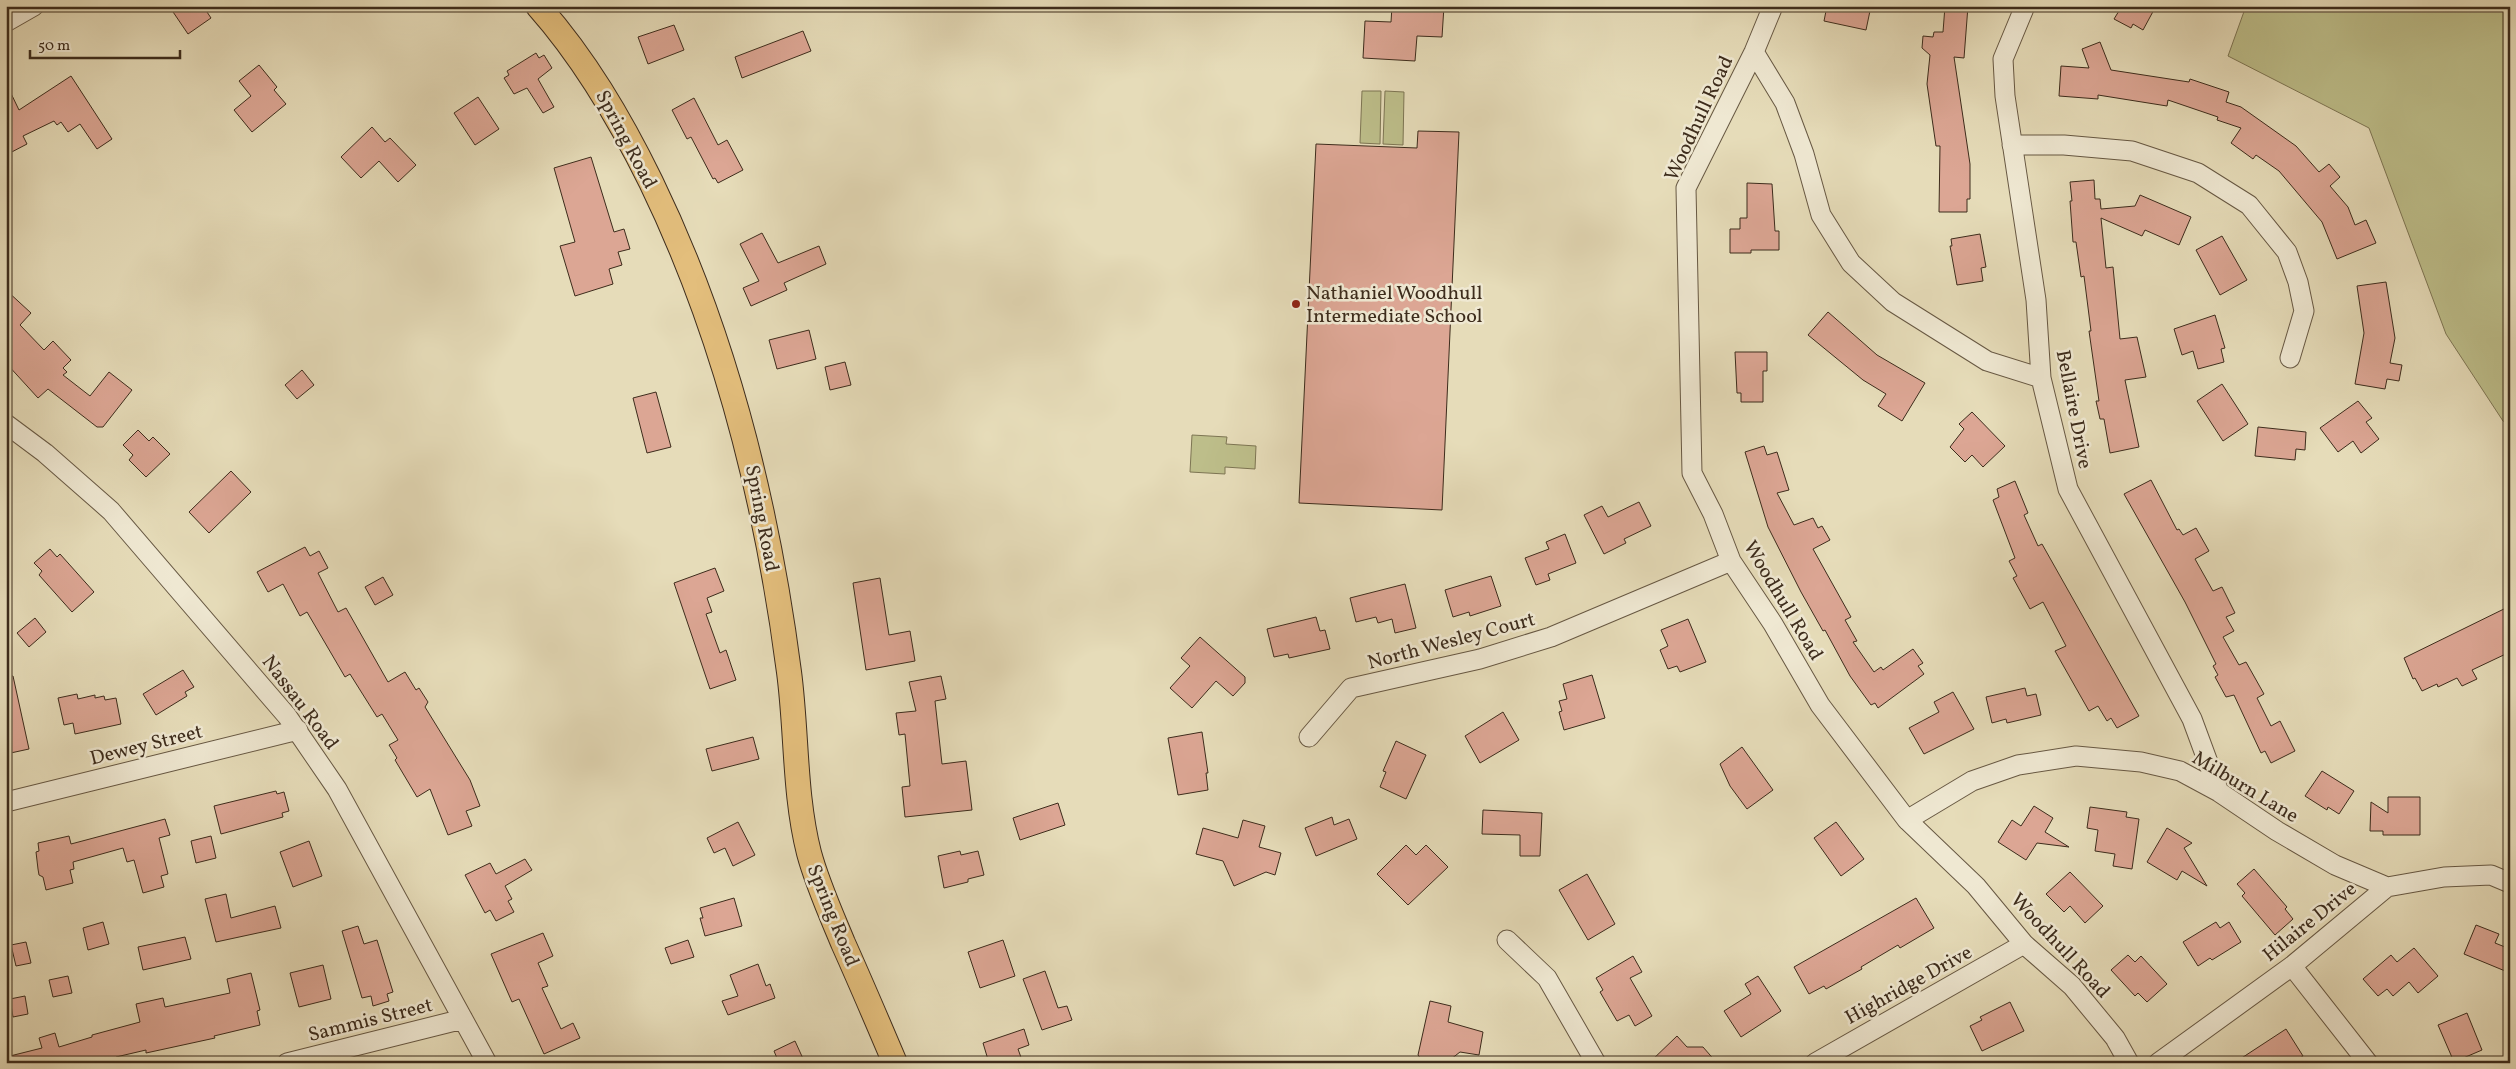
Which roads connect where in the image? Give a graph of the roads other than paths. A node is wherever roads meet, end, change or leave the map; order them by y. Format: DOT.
graph roads {
  1 [pos="34,6"];
  2 [pos="538,6"];
  3 [pos="1773,6"];
  4 [pos="2025,6"];
  5 [pos="6,22"];
  6 [pos="1754,52"];
  7 [pos="2012,145"];
  8 [pos="2290,358"];
  9 [pos="2041,378"];
  10 [pos="6,424"];
  11 [pos="1731,561"];
  12 [pos="298,730"];
  13 [pos="1308,737"];
  14 [pos="2219,792"];
  15 [pos="6,802"];
  16 [pos="1907,820"];
  17 [pos="2510,882"];
  18 [pos="2387,887"];
  19 [pos="1507,940"];
  20 [pos="2024,944"];
  21 [pos="2292,966"];
  22 [pos="463,1019"];
  23 [pos="287,1063"];
  24 [pos="488,1063"];
  25 [pos="895,1063"];
  26 [pos="1596,1063"];
  27 [pos="1815,1063"];
  28 [pos="2129,1063"];
  29 [pos="2158,1063"];
  30 [pos="2368,1063"];
  1 -- 5 [label="street"];
  2 -- 25 [label="main road, Spring Road"];
  3 -- 6 [label="street, Woodhull Road"];
  4 -- 7 [label="street, Bellaire Drive"];
  6 -- 9 [label="street"];
  6 -- 11 [label="street, Woodhull Road"];
  7 -- 8 [label="street"];
  7 -- 9 [label="street, Bellaire Drive"];
  9 -- 14 [label="street, Bellaire Drive"];
  10 -- 12 [label="street, Nassau Road"];
  11 -- 13 [label="street, North Wesley Court"];
  11 -- 16 [label="street, Woodhull Road"];
  12 -- 15 [label="street, Dewey Street"];
  12 -- 22 [label="street, Nassau Road"];
  14 -- 16 [label="street, Milburn Lane"];
  14 -- 18 [label="street, Milburn Lane"];
  16 -- 20 [label="street, Woodhull Road"];
  17 -- 18 [label="street, Hilaire Drive"];
  18 -- 21 [label="street, Hilaire Drive"];
  19 -- 26 [label="street"];
  20 -- 27 [label="street, Highridge Drive"];
  20 -- 28 [label="street, Woodhull Road"];
  21 -- 29 [label="street, Hilaire Drive"];
  21 -- 30 [label="street"];
  22 -- 23 [label="street, Sammis Street"];
  22 -- 24 [label="street, Nassau Road"];
}
